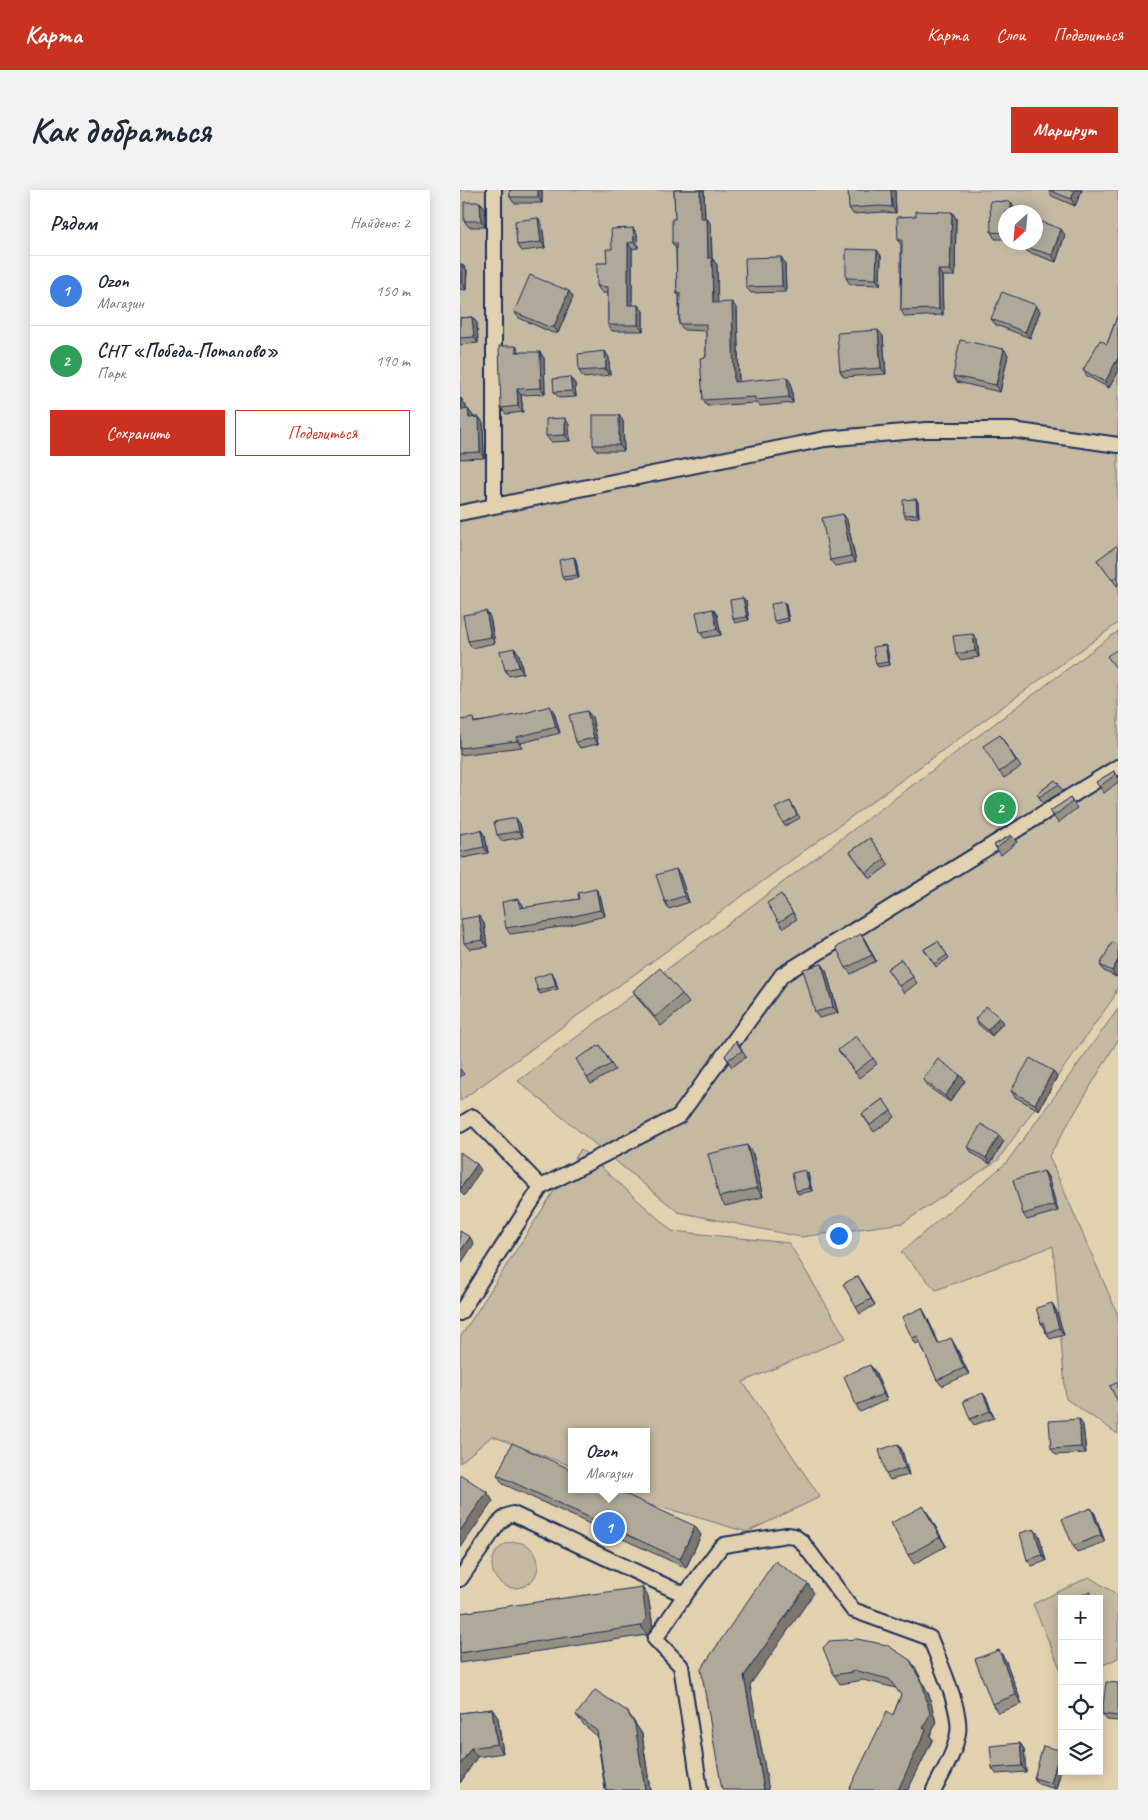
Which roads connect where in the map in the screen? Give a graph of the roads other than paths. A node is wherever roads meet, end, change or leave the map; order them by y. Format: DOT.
graph roads {
  1 [pos="494,190"];
  2 [pos="1118,445"];
  3 [pos="494,506"];
  4 [pos="460,514"];
  5 [pos="1118,767"];
  6 [pos="460,1125"];
  7 [pos="541,1187"];
  8 [pos="460,1313"];
  9 [pos="460,1579"];
  10 [pos="685,1595"];
  11 [pos="700,1790"];
  12 [pos="934,1790"];
  1 -- 3 [label="street"];
  2 -- 3 [label="street"];
  3 -- 4 [label="street"];
  5 -- 7 [label="street"];
  6 -- 7 [label="street"];
  7 -- 8 [label="street"];
  9 -- 10 [label="street"];
  10 -- 11 [label="street"];
  10 -- 12 [label="street"];
}
